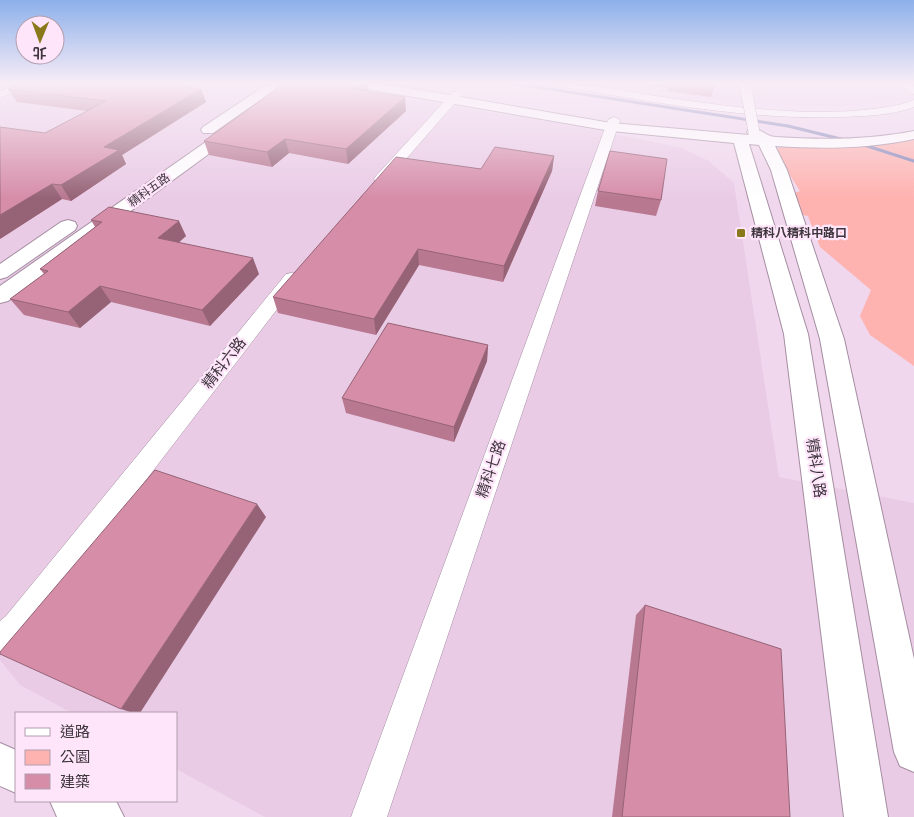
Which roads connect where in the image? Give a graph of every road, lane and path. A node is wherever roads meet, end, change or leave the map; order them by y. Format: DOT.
graph roads {
  1 [pos="228,121"];
  2 [pos="236,121"];
  3 [pos="432,121"];
  4 [pos="595,121"];
  5 [pos="751,121"];
  6 [pos="612,124"];
  7 [pos="914,125"];
  8 [pos="914,135"];
  9 [pos="753,137"];
  10 [pos="142,175"];
  11 [pos="365,196"];
  12 [pos="79,218"];
  13 [pos="305,262"];
  14 [pos="0,273"];
  15 [pos="0,296"];
  16 [pos="0,639"];
  17 [pos="914,752"];
  18 [pos="0,764"];
  19 [pos="15,772"];
  20 [pos="73,802"];
  21 [pos="102,817"];
  22 [pos="369,817"];
  23 [pos="866,817"];
  1 -- 10 [label="street, 精科五路"];
  2 -- 15 [label="street, 精科五路"];
  3 -- 11 [label="street"];
  4 -- 6 [label="street"];
  5 -- 9 [label="street, 精科八路, bridge"];
  6 -- 9 [label="street"];
  6 -- 22 [label="street, 精科七路"];
  7 -- 9 [label="street"];
  8 -- 9 [label="street"];
  9 -- 17 [label="street, 精科八路"];
  9 -- 23 [label="street, 精科八路"];
  12 -- 14 [label="street"];
  13 -- 16 [label="street, 精科六路"];
  18 -- 19 [label="street"];
  20 -- 21 [label="street"];
}
